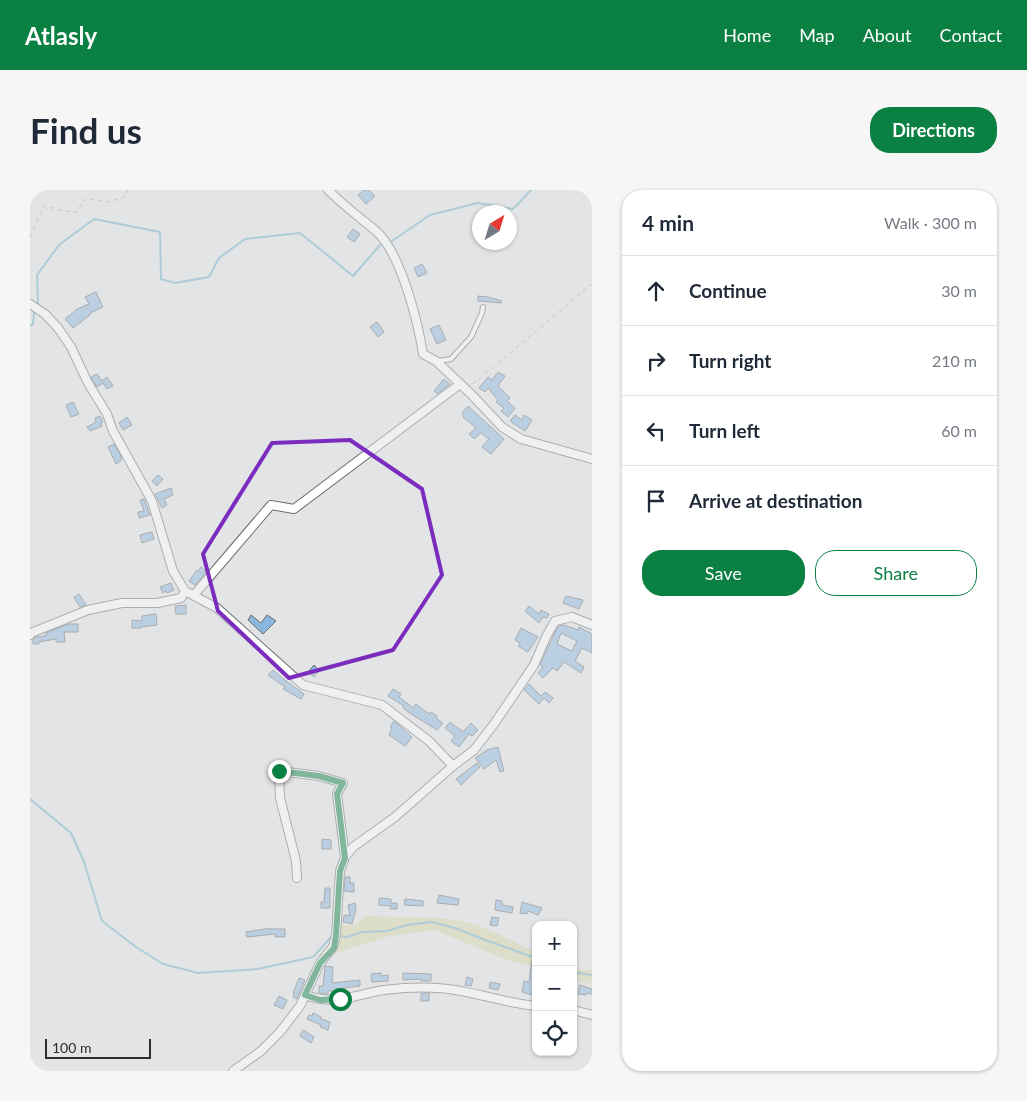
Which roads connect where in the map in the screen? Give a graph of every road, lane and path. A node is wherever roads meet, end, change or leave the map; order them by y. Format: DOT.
graph roads {
  1 [pos="128,190"];
  2 [pos="328,190"];
  3 [pos="30,237"];
  4 [pos="592,284"];
  5 [pos="30,304"];
  6 [pos="483,307"];
  7 [pos="436,361"];
  8 [pos="460,384"];
  9 [pos="466,390"];
  10 [pos="592,459"];
  11 [pos="185,591"];
  12 [pos="194,595"];
  13 [pos="592,624"];
  14 [pos="30,635"];
  15 [pos="453,766"];
  16 [pos="345,858"];
  17 [pos="297,878"];
  18 [pos="305,995"];
  19 [pos="532,1005"];
  20 [pos="577,1011"];
  21 [pos="592,1015"];
  22 [pos="233,1071"];
  1 -- 3 [label="path"];
  2 -- 7 [label="street"];
  4 -- 9 [label="path"];
  5 -- 11 [label="street"];
  6 -- 7 [label="lane"];
  7 -- 8 [label="street"];
  8 -- 9 [label="street"];
  8 -- 12 [label="street"];
  9 -- 10 [label="street"];
  11 -- 12 [label="street"];
  11 -- 14 [label="street"];
  12 -- 15 [label="street"];
  13 -- 15 [label="street"];
  15 -- 16 [label="street"];
  16 -- 17 [label="street"];
  16 -- 18 [label="street"];
  18 -- 19 [label="street"];
  18 -- 22 [label="street"];
  20 -- 21 [label="street"];
}
